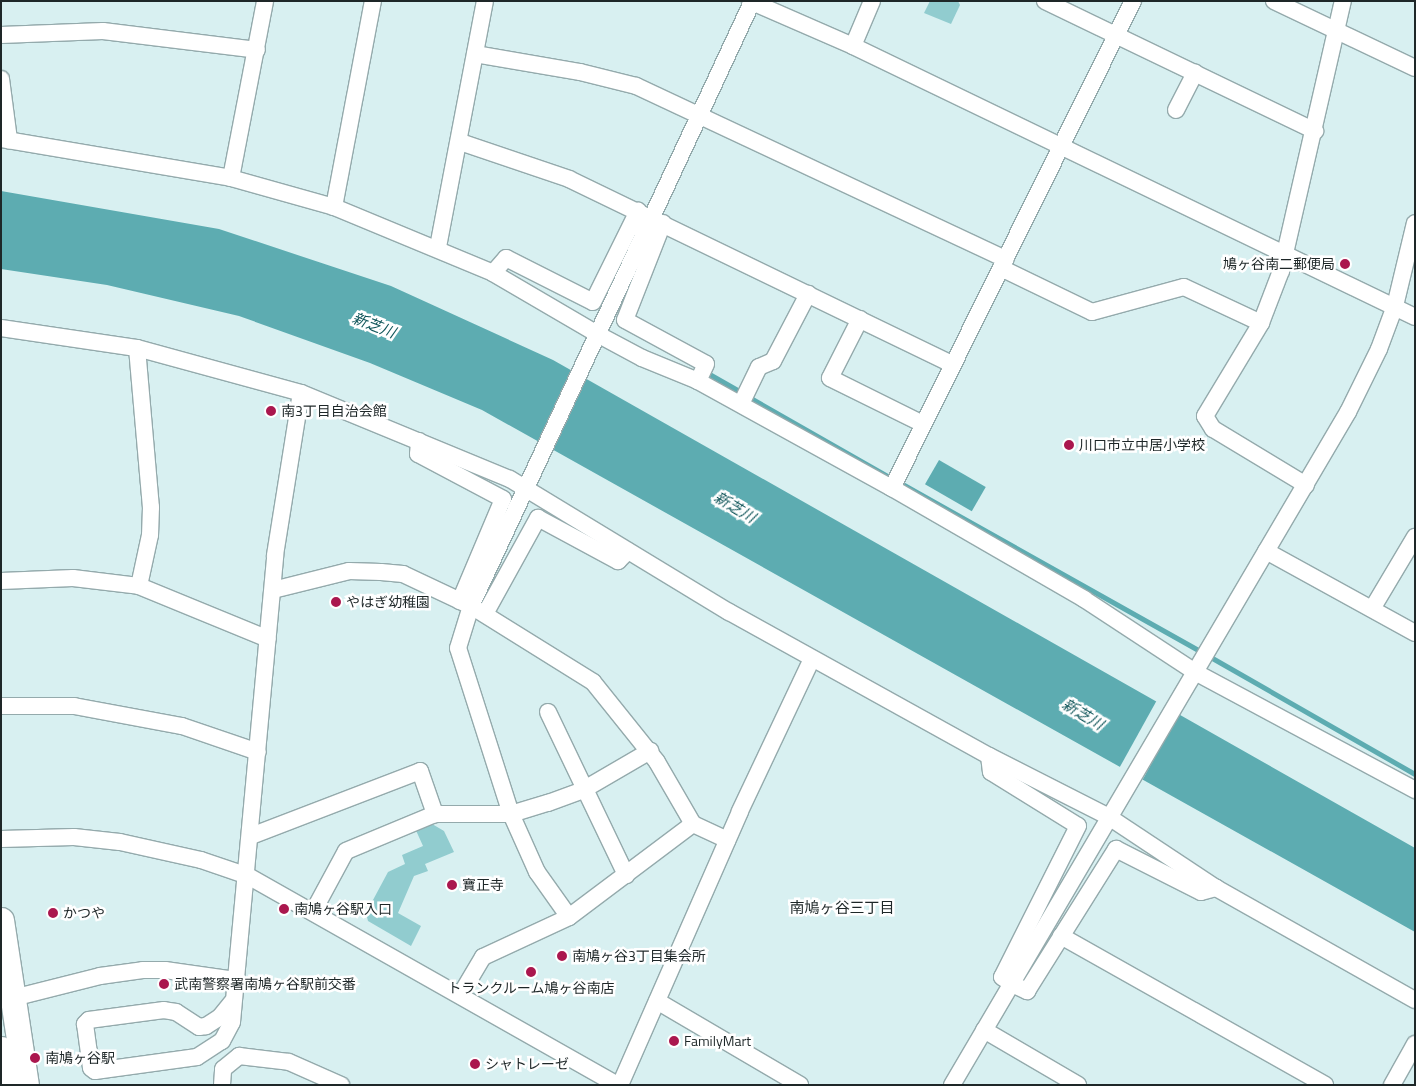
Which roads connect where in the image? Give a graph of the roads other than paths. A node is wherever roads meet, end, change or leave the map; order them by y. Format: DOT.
graph roads {
  1 [pos="265,1"];
  2 [pos="373,1"];
  3 [pos="485,1"];
  4 [pos="872,1"];
  5 [pos="1045,1"];
  6 [pos="1132,1"];
  7 [pos="1274,1"];
  8 [pos="1343,1"];
  9 [pos="753,2"];
  10 [pos="1336,31"];
  11 [pos="1,35"];
  12 [pos="1116,35"];
  13 [pos="853,46"];
  14 [pos="257,50"];
  15 [pos="475,54"];
  16 [pos="1415,68"];
  17 [pos="1195,73"];
  18 [pos="1,79"];
  19 [pos="1176,110"];
  20 [pos="700,113"];
  21 [pos="1315,131"];
  22 [pos="5,140"];
  23 [pos="460,142"];
  24 [pos="1060,145"];
  25 [pos="231,178"];
  26 [pos="334,206"];
  27 [pos="651,217"];
  28 [pos="1415,223"];
  29 [pos="438,248"];
  30 [pos="1286,255"];
  31 [pos="1003,263"];
  32 [pos="493,273"];
  33 [pos="808,294"];
  34 [pos="1395,306"];
  35 [pos="1415,317"];
  36 [pos="860,319"];
  37 [pos="1261,323"];
  38 [pos="1,328"];
  39 [pos="599,335"];
  40 [pos="137,348"];
  41 [pos="952,364"];
  42 [pos="698,381"];
  43 [pos="301,393"];
  44 [pos="741,404"];
  45 [pos="924,424"];
  46 [pos="419,441"];
  47 [pos="1306,485"];
  48 [pos="528,488"];
  49 [pos="892,488"];
  50 [pos="1415,537"];
  51 [pos="1266,551"];
  52 [pos="628,552"];
  53 [pos="1,581"];
  54 [pos="139,586"];
  55 [pos="273,590"];
  56 [pos="472,607"];
  57 [pos="1372,609"];
  58 [pos="1415,633"];
  59 [pos="268,639"];
  60 [pos="812,659"];
  61 [pos="1193,677"];
  62 [pos="1,706"];
  63 [pos="548,712"];
  64 [pos="650,751"];
  65 [pos="258,752"];
  66 [pos="989,756"];
  67 [pos="584,790"];
  68 [pos="1415,790"];
  69 [pos="1112,813"];
  70 [pos="435,814"];
  71 [pos="511,814"];
  72 [pos="693,824"];
  73 [pos="251,836"];
  74 [pos="1,839"];
  75 [pos="727,840"];
  76 [pos="626,875"];
  77 [pos="248,876"];
  78 [pos="1216,888"];
  79 [pos="314,912"];
  80 [pos="569,917"];
  81 [pos="1,920"];
  82 [pos="1061,936"];
  83 [pos="235,980"];
  84 [pos="1012,984"];
  85 [pos="461,994"];
  86 [pos="13,998"];
  87 [pos="1415,1000"];
  88 [pos="657,1001"];
  89 [pos="232,1002"];
  90 [pos="199,1027"];
  91 [pos="984,1030"];
  92 [pos="1415,1044"];
  93 [pos="1,1049"];
  94 [pos="197,1057"];
  95 [pos="7,1085"];
  96 [pos="26,1085"];
  97 [pos="222,1085"];
  98 [pos="341,1085"];
  99 [pos="619,1085"];
  100 [pos="800,1085"];
  101 [pos="952,1085"];
  102 [pos="1078,1085"];
  103 [pos="1325,1085"];
  104 [pos="1392,1085"];
  1 -- 14 [label="street"];
  2 -- 26 [label="street"];
  3 -- 15 [label="street"];
  4 -- 13 [label="street"];
  5 -- 12 [label="street"];
  6 -- 12 [label="street"];
  7 -- 10 [label="street"];
  8 -- 10 [label="street"];
  9 -- 13 [label="street"];
  9 -- 20 [label="street"];
  10 -- 16 [label="street"];
  10 -- 21 [label="street"];
  11 -- 14 [label="street"];
  12 -- 17 [label="street"];
  12 -- 24 [label="street"];
  13 -- 24 [label="street"];
  14 -- 25 [label="street"];
  15 -- 20 [label="street"];
  15 -- 23 [label="street"];
  17 -- 19 [label="street"];
  17 -- 21 [label="street"];
  18 -- 22 [label="street"];
  20 -- 27 [label="street"];
  20 -- 31 [label="street"];
  21 -- 30 [label="street"];
  22 -- 25 [label="street"];
  23 -- 27 [label="street"];
  23 -- 29 [label="street"];
  24 -- 30 [label="street"];
  24 -- 31 [label="street"];
  25 -- 26 [label="street"];
  26 -- 29 [label="street"];
  27 -- 32 [label="street"];
  27 -- 33 [label="street"];
  27 -- 39 [label="street"];
  27 -- 42 [label="street"];
  28 -- 34 [label="street"];
  29 -- 32 [label="street"];
  30 -- 34 [label="street"];
  30 -- 37 [label="street"];
  31 -- 37 [label="street"];
  31 -- 41 [label="street"];
  32 -- 39 [label="street"];
  33 -- 36 [label="street"];
  33 -- 44 [label="street"];
  34 -- 35 [label="street"];
  34 -- 47 [label="street"];
  36 -- 41 [label="street"];
  36 -- 45 [label="street"];
  37 -- 47 [label="street"];
  38 -- 40 [label="street"];
  39 -- 42 [label="street"];
  39 -- 48 [label="street"];
  40 -- 43 [label="street"];
  40 -- 54 [label="street"];
  41 -- 45 [label="street"];
  42 -- 44 [label="street"];
  43 -- 46 [label="street"];
  43 -- 55 [label="street"];
  44 -- 49 [label="street"];
  45 -- 49 [label="street"];
  46 -- 48 [label="street"];
  46 -- 56 [label="street"];
  47 -- 51 [label="street"];
  48 -- 52 [label="street"];
  48 -- 56 [label="street"];
  49 -- 61 [label="street"];
  50 -- 57 [label="street"];
  51 -- 57 [label="street"];
  51 -- 61 [label="street"];
  52 -- 56 [label="street"];
  52 -- 60 [label="street"];
  53 -- 54 [label="street"];
  54 -- 59 [label="street"];
  55 -- 56 [label="street"];
  55 -- 59 [label="street"];
  56 -- 64 [label="street"];
  56 -- 71 [label="street"];
  57 -- 58 [label="street"];
  59 -- 65 [label="street"];
  60 -- 66 [label="street"];
  60 -- 75 [label="street"];
  61 -- 68 [label="street"];
  61 -- 69 [label="street"];
  62 -- 65 [label="street"];
  63 -- 67 [label="street"];
  64 -- 67 [label="street"];
  64 -- 72 [label="street"];
  65 -- 73 [label="street"];
  66 -- 69 [label="street"];
  66 -- 84 [label="street"];
  67 -- 71 [label="street"];
  67 -- 76 [label="street"];
  69 -- 78 [label="street"];
  69 -- 84 [label="street"];
  70 -- 71 [label="street"];
  70 -- 73 [label="street"];
  70 -- 79 [label="street"];
  71 -- 80 [label="street"];
  72 -- 75 [label="street"];
  72 -- 76 [label="street"];
  73 -- 77 [label="street"];
  74 -- 77 [label="street"];
  75 -- 88 [label="street"];
  76 -- 80 [label="street"];
  77 -- 79 [label="street"];
  77 -- 83 [label="street"];
  78 -- 82 [label="street"];
  78 -- 87 [label="street"];
  79 -- 85 [label="street"];
  80 -- 85 [label="street"];
  81 -- 86 [label="highway"];
  82 -- 84 [label="street"];
  82 -- 103 [label="street"];
  83 -- 86 [label="street"];
  83 -- 89 [label="street"];
  84 -- 91 [label="street"];
  85 -- 99 [label="street"];
  86 -- 96 [label="highway"];
  88 -- 99 [label="street"];
  88 -- 100 [label="street"];
  89 -- 90 [label="street"];
  89 -- 94 [label="street"];
  90 -- 94 [label="street"];
  90 -- 94 [label="street"];
  91 -- 101 [label="street"];
  91 -- 102 [label="street"];
  92 -- 104 [label="street"];
  93 -- 95 [label="highway"];
  97 -- 98 [label="street"];
}
